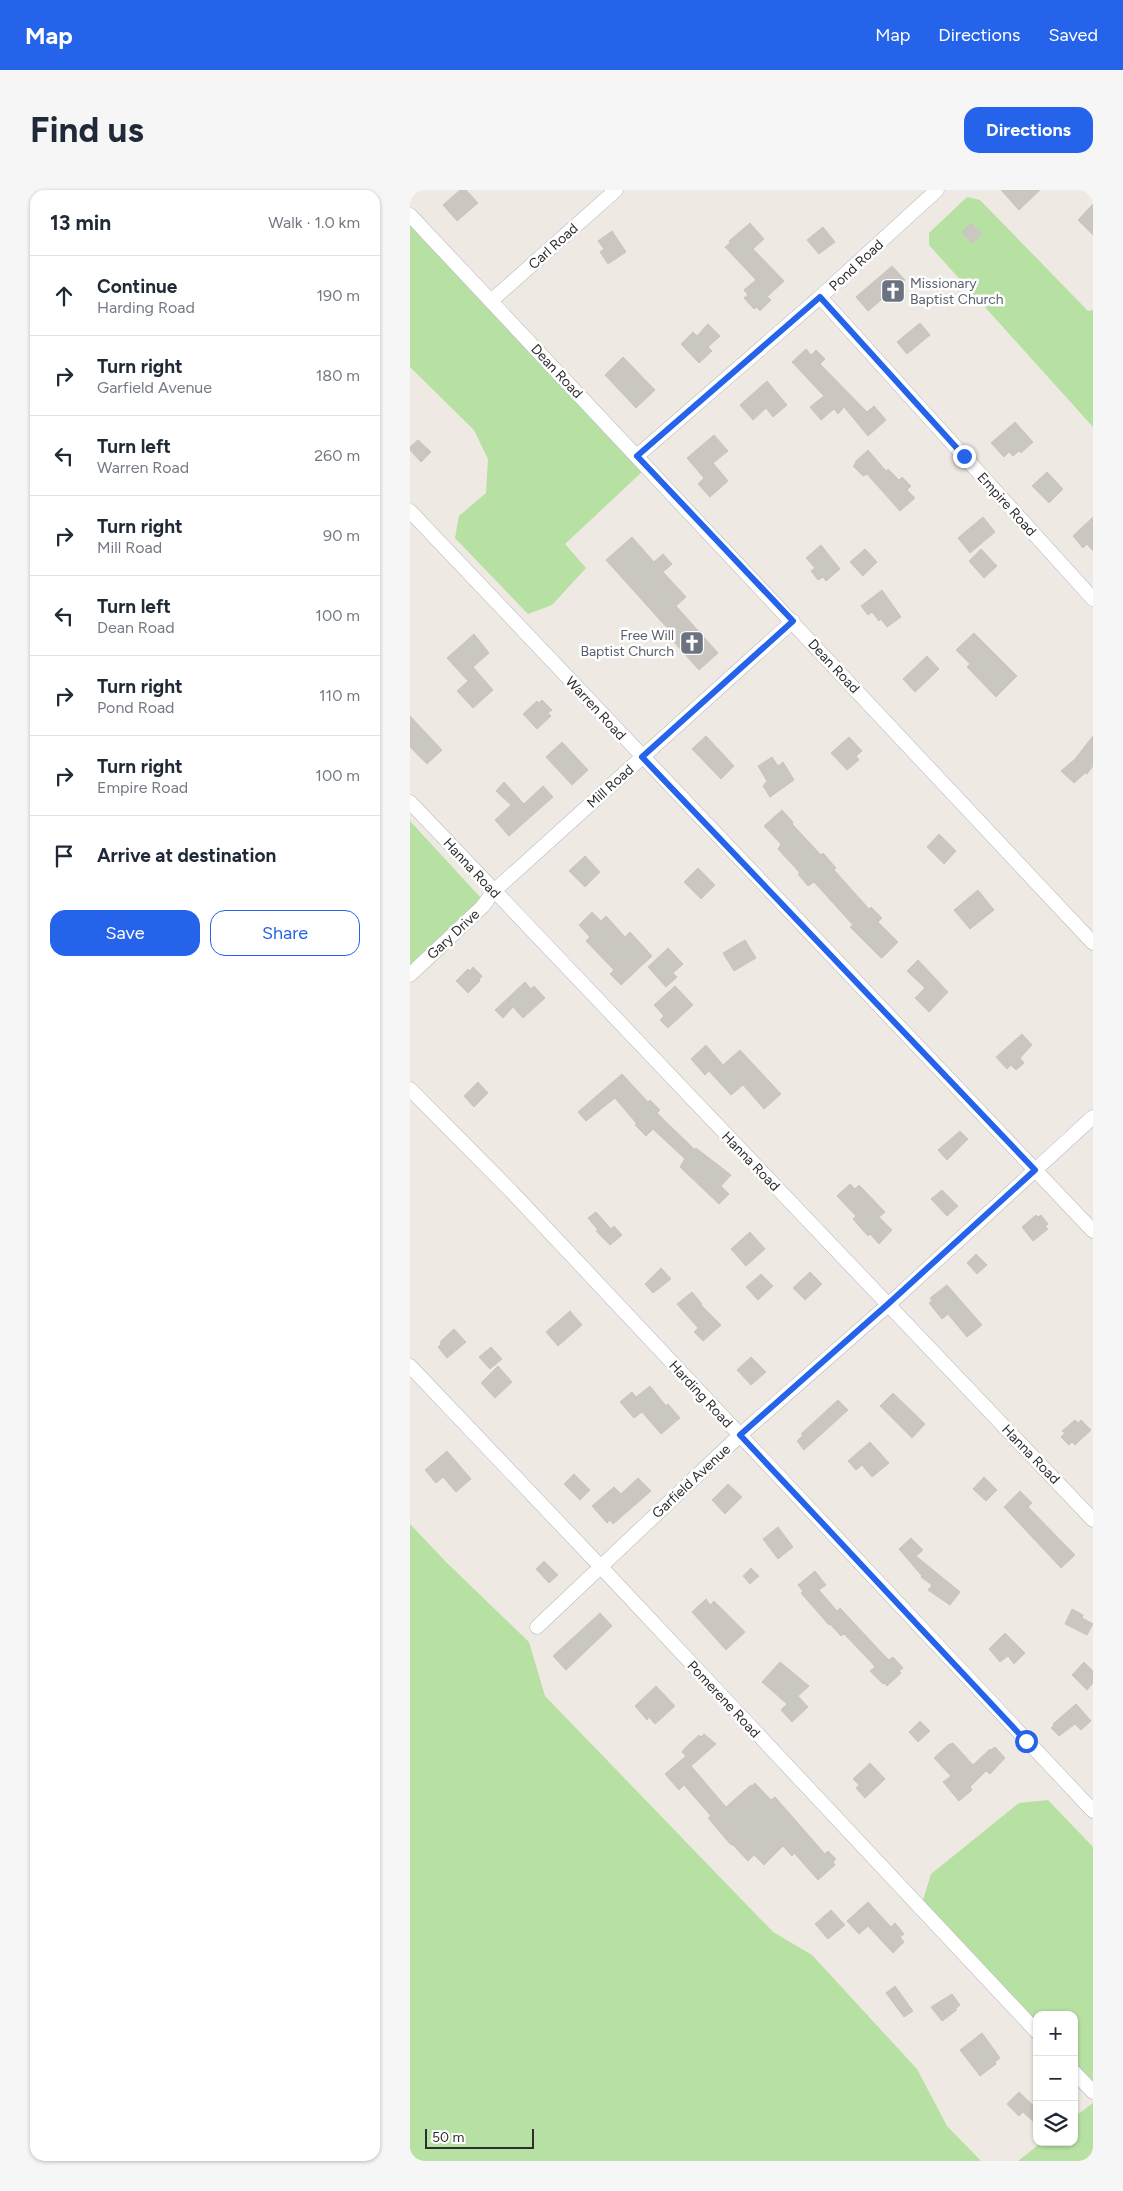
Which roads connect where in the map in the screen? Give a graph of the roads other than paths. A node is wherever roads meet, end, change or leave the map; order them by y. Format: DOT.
graph roads {
  1 [pos="616,190"];
  2 [pos="937,190"];
  3 [pos="410,215"];
  4 [pos="820,297"];
  5 [pos="491,301"];
  6 [pos="637,456"];
  7 [pos="410,511"];
  8 [pos="1093,599"];
  9 [pos="793,621"];
  10 [pos="642,757"];
  11 [pos="410,802"];
  12 [pos="494,891"];
  13 [pos="1093,944"];
  14 [pos="410,975"];
  15 [pos="410,1089"];
  16 [pos="1093,1117"];
  17 [pos="1035,1170"];
  18 [pos="1093,1231"];
  19 [pos="888,1304"];
  20 [pos="410,1366"];
  21 [pos="740,1435"];
  22 [pos="1093,1520"];
  23 [pos="601,1567"];
  24 [pos="536,1627"];
  25 [pos="1093,1811"];
  26 [pos="1033,2028"];
  27 [pos="1078,2076"];
  28 [pos="1093,2092"];
  1 -- 5 [label="street, Carl Road"];
  2 -- 4 [label="street, Pond Road"];
  3 -- 5 [label="street, Dean Road"];
  4 -- 6 [label="street, Pond Road"];
  4 -- 8 [label="street, Empire Road"];
  5 -- 6 [label="street, Dean Road"];
  6 -- 9 [label="street, Dean Road"];
  7 -- 10 [label="street, Warren Road"];
  9 -- 10 [label="street, Mill Road"];
  9 -- 13 [label="street, Dean Road"];
  10 -- 12 [label="street, Mill Road"];
  10 -- 17 [label="street, Warren Road"];
  11 -- 12 [label="street, Hanna Road"];
  12 -- 14 [label="street, Gary Drive"];
  12 -- 19 [label="street, Hanna Road"];
  15 -- 21 [label="street, Harding Road"];
  16 -- 17 [label="street, Garfield Avenue"];
  17 -- 18 [label="street, Warren Road"];
  17 -- 19 [label="street, Garfield Avenue"];
  19 -- 21 [label="street, Garfield Avenue"];
  19 -- 22 [label="street, Hanna Road"];
  20 -- 23 [label="street, Pomerene Road"];
  21 -- 23 [label="street, Garfield Avenue"];
  21 -- 25 [label="street, Harding Road"];
  23 -- 24 [label="street, Garfield Avenue"];
  23 -- 26 [label="street, Pomerene Road"];
  27 -- 28 [label="street"];
}
